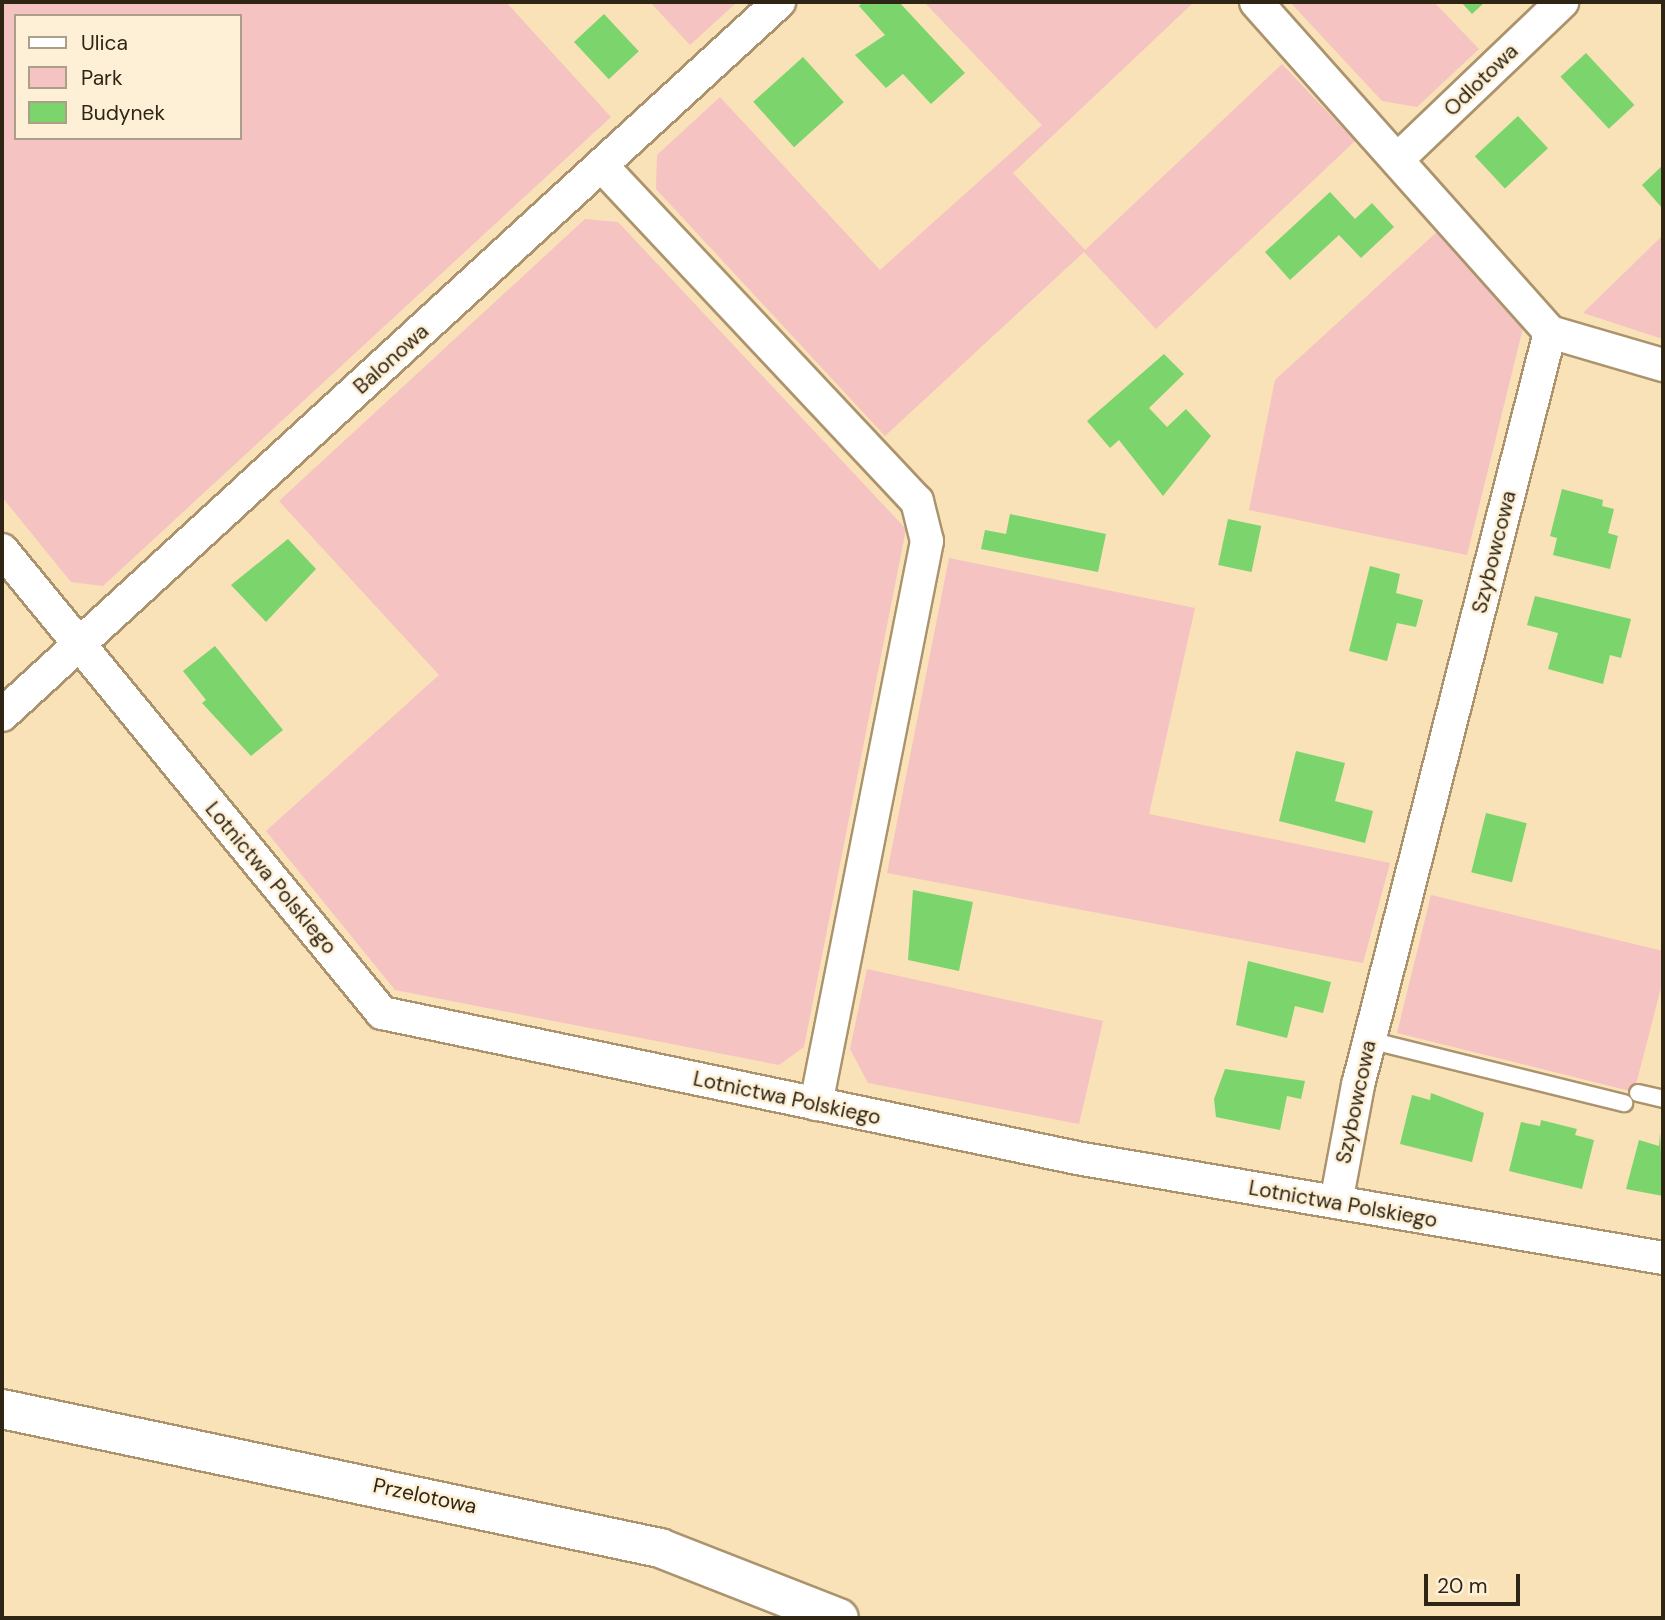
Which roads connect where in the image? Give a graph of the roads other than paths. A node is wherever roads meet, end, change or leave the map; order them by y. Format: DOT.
graph roads {
  1 [pos="779,2"];
  2 [pos="1256,2"];
  3 [pos="1562,2"];
  4 [pos="1399,158"];
  5 [pos="602,166"];
  6 [pos="1550,332"];
  7 [pos="1663,365"];
  8 [pos="2,550"];
  9 [pos="78,644"];
  10 [pos="2,715"];
  11 [pos="1369,1040"];
  12 [pos="1638,1093"];
  13 [pos="1663,1099"];
  14 [pos="1624,1103"];
  15 [pos="816,1104"];
  16 [pos="1336,1202"];
  17 [pos="1663,1258"];
  18 [pos="2,1409"];
  19 [pos="839,1618"];
  1 -- 5 [label="street, Balonowa"];
  2 -- 4 [label="street"];
  3 -- 4 [label="street, Odlotowa"];
  4 -- 6 [label="street"];
  5 -- 9 [label="street, Balonowa"];
  5 -- 15 [label="street"];
  6 -- 7 [label="street"];
  6 -- 11 [label="street, Szybowcowa"];
  8 -- 9 [label="street, Lotnictwa Polskiego"];
  9 -- 10 [label="street, Balonowa"];
  9 -- 15 [label="street, Lotnictwa Polskiego"];
  11 -- 14 [label="lane"];
  11 -- 16 [label="street, Szybowcowa"];
  12 -- 13 [label="lane"];
  15 -- 16 [label="street, Lotnictwa Polskiego"];
  16 -- 17 [label="street, Lotnictwa Polskiego"];
  18 -- 19 [label="street, Przelotowa"];
}
